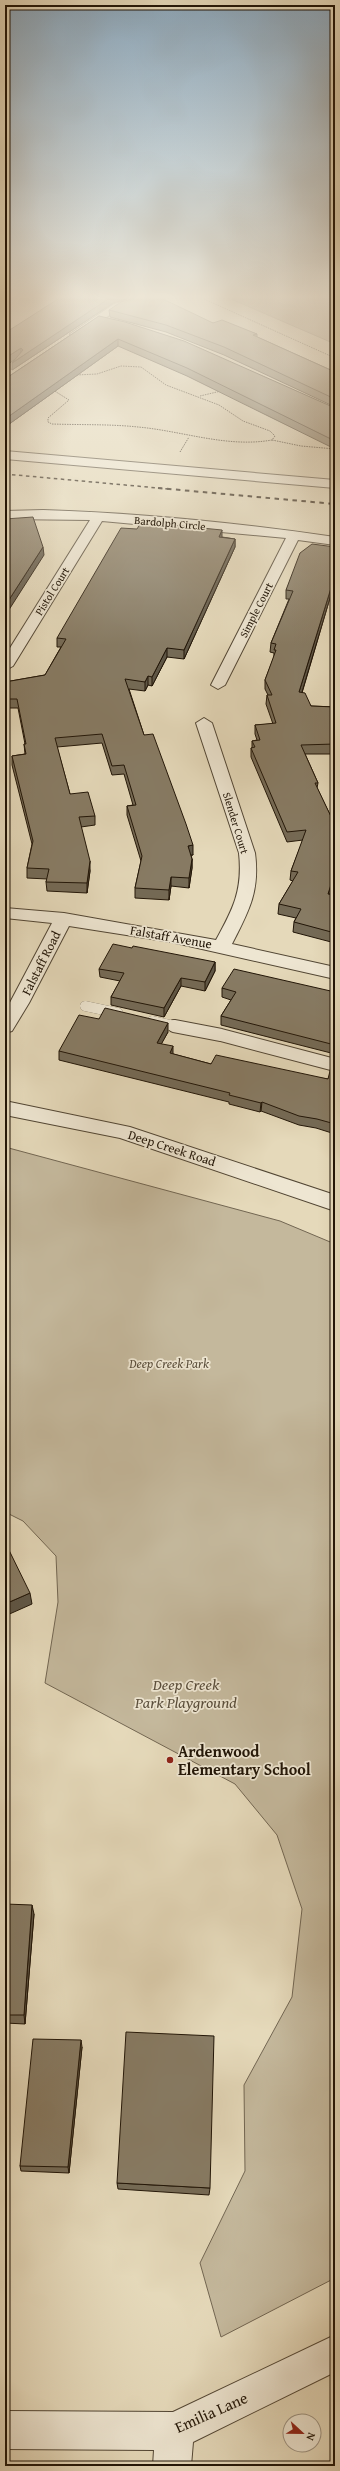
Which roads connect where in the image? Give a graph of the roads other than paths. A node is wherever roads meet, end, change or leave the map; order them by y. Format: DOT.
graph roads {
  1 [pos="5,455"];
  2 [pos="335,484"];
  3 [pos="5,515"];
  4 [pos="98,517"];
  5 [pos="294,535"];
  6 [pos="335,541"];
  7 [pos="6,666"];
  8 [pos="218,685"];
  9 [pos="204,723"];
  10 [pos="5,912"];
  11 [pos="64,918"];
  12 [pos="222,946"];
  13 [pos="335,973"];
  14 [pos="85,1006"];
  15 [pos="5,1027"];
  16 [pos="335,1065"];
  17 [pos="5,1108"];
  18 [pos="335,1203"];
  19 [pos="335,2353"];
  20 [pos="5,2430"];
  21 [pos="174,2448"];
  1 -- 2 [label="street"];
  3 -- 4 [label="street, Bardolph Circle"];
  4 -- 5 [label="street, Bardolph Circle"];
  4 -- 7 [label="street, Pistol Court"];
  5 -- 6 [label="street, Bardolph Circle"];
  5 -- 8 [label="street, Simple Court"];
  9 -- 12 [label="street, Slender Court"];
  10 -- 11 [label="street, Falstaff Avenue"];
  11 -- 12 [label="street, Falstaff Avenue"];
  11 -- 15 [label="street, Falstaff Road"];
  12 -- 13 [label="street, Falstaff Avenue"];
  14 -- 16 [label="lane"];
  17 -- 18 [label="street, Deep Creek Road"];
  19 -- 21 [label="street, Emilia Lane"];
  20 -- 21 [label="street, Emilia Lane"];
}
